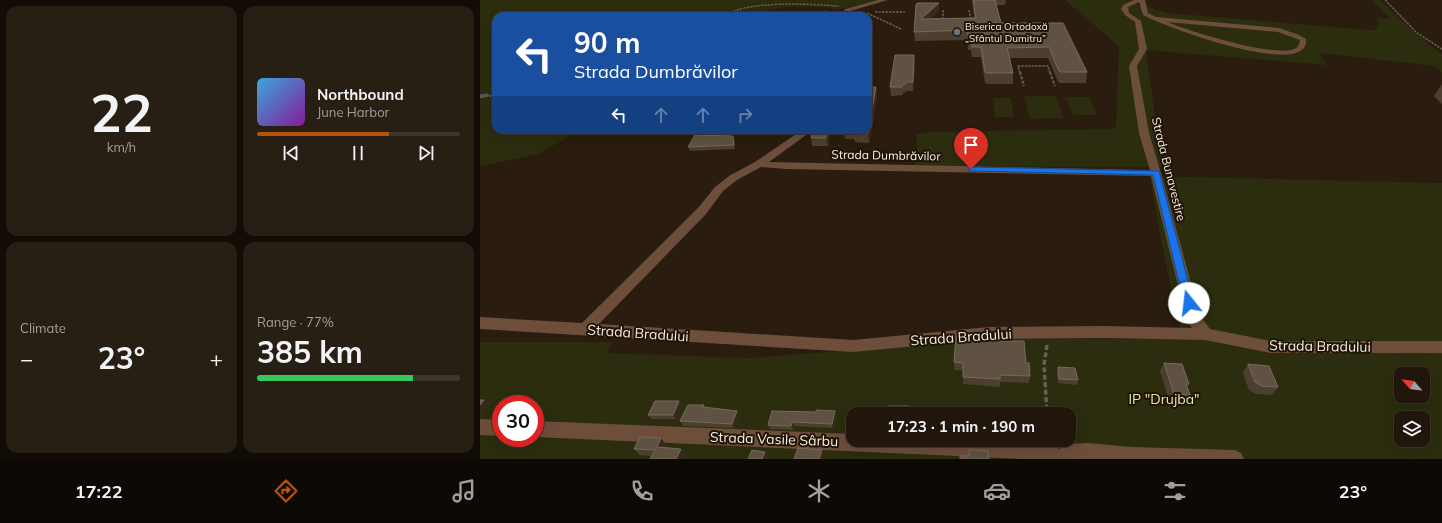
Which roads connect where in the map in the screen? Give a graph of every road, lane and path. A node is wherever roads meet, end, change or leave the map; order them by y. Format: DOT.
graph roads {
  1 [pos="885,0"];
  2 [pos="1140,0"];
  3 [pos="1385,0"];
  4 [pos="856,8"];
  5 [pos="942,10"];
  6 [pos="969,10"];
  7 [pos="728,12"];
  8 [pos="848,12"];
  9 [pos="872,12"];
  10 [pos="905,12"];
  11 [pos="872,16"];
  12 [pos="1156,19"];
  13 [pos="971,21"];
  14 [pos="943,27"];
  15 [pos="901,29"];
  16 [pos="1442,50"];
  17 [pos="1024,86"];
  18 [pos="1055,86"];
  19 [pos="492,96"];
  20 [pos="480,97"];
  21 [pos="802,134"];
  22 [pos="759,164"];
  23 [pos="1156,172"];
  24 [pos="480,323"];
  25 [pos="586,329"];
  26 [pos="1049,332"];
  27 [pos="1205,334"];
  28 [pos="1442,347"];
  29 [pos="1047,407"];
  30 [pos="480,427"];
  31 [pos="492,428"];
  32 [pos="544,429"];
  33 [pos="1059,459"];
  34 [pos="1234,459"];
  1 -- 4 [label="street"];
  2 -- 12 [label="street"];
  2 -- 23 [label="street, Strada Bunavestire"];
  3 -- 16 [label="path"];
  4 -- 7 [label="path"];
  4 -- 8 [label="street"];
  5 -- 14 [label="path"];
  6 -- 13 [label="path"];
  9 -- 10 [label="path"];
  11 -- 15 [label="path"];
  12 -- 12 [label="street"];
  17 -- 18 [label="path"];
  19 -- 20 [label="path"];
  21 -- 22 [label="street"];
  22 -- 23 [label="street, Strada Dumbrăvilor"];
  22 -- 25 [label="street"];
  23 -- 27 [label="street, Strada Bunavestire"];
  24 -- 25 [label="street, Strada Bradului"];
  25 -- 26 [label="street, Strada Bradului"];
  26 -- 27 [label="street, Strada Bradului"];
  26 -- 29 [label="path"];
  27 -- 28 [label="street, Strada Bradului"];
  30 -- 31 [label="street"];
  32 -- 33 [label="street, Strada Vasile Sârbu"];
  33 -- 34 [label="street, Strada Vasile Sârbu"];
}
